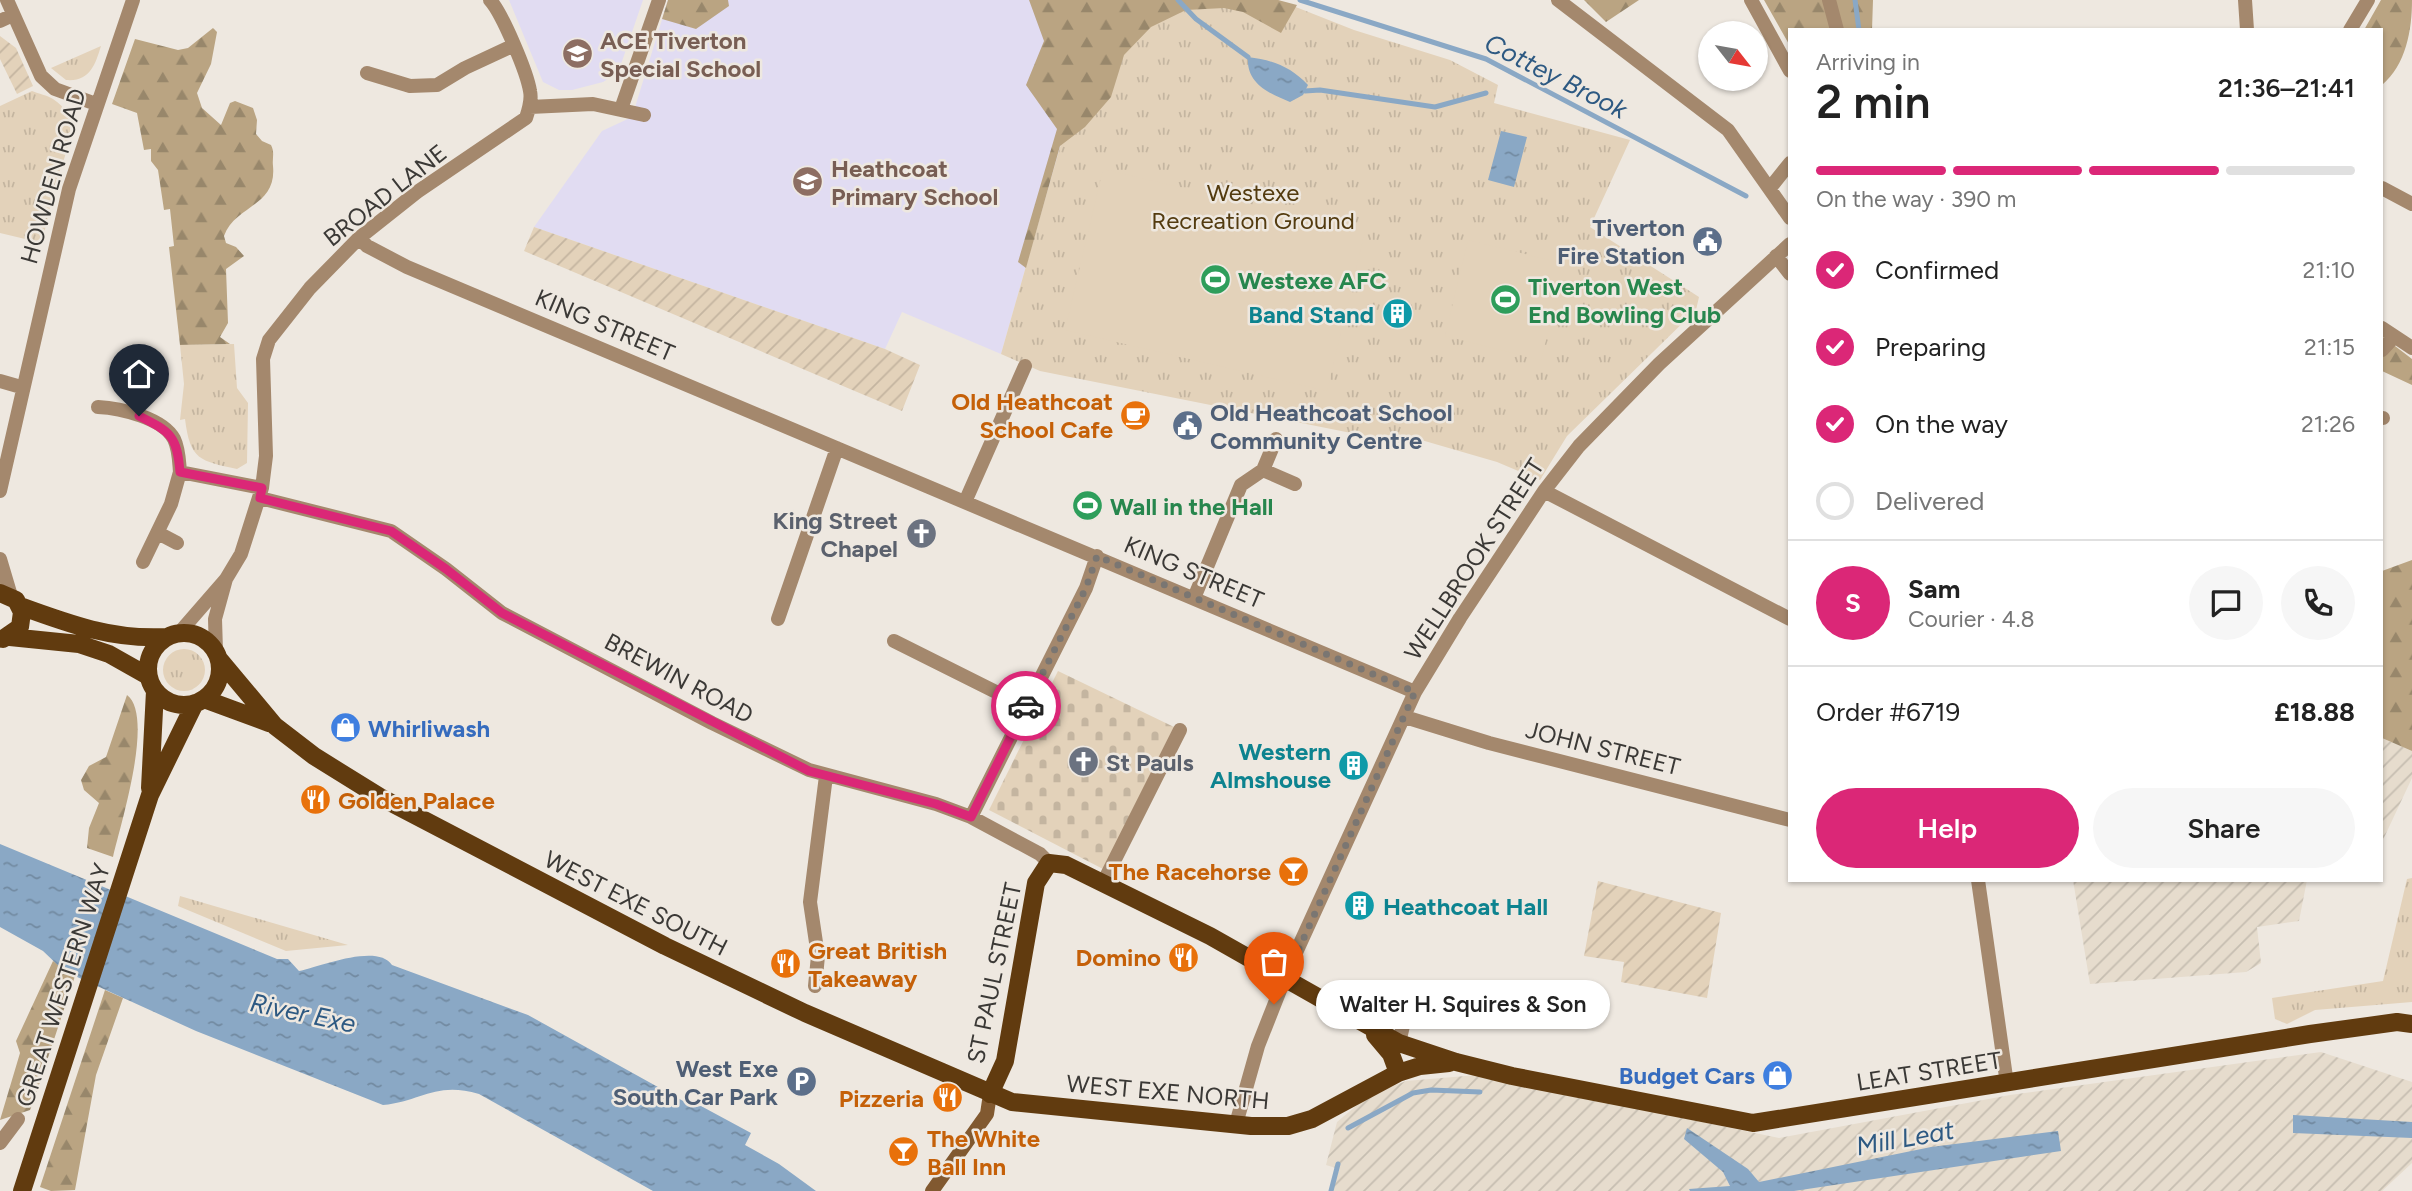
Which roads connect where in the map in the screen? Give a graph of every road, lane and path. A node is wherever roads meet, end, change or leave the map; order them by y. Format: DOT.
graph roads {
  1 [pos="7,0"];
  2 [pos="133,0"];
  3 [pos="489,0"];
  4 [pos="659,0"];
  5 [pos="1558,0"];
  6 [pos="1751,0"];
  7 [pos="1829,0"];
  8 [pos="2245,0"];
  9 [pos="2368,0"];
  10 [pos="7,18"];
  11 [pos="1836,28"];
  12 [pos="2247,28"];
  13 [pos="2351,28"];
  14 [pos="512,46"];
  15 [pos="1788,67"];
  16 [pos="367,73"];
  17 [pos="96,104"];
  18 [pos="530,107"];
  19 [pos="621,109"];
  20 [pos="645,115"];
  21 [pos="1788,166"];
  22 [pos="1770,188"];
  23 [pos="2383,189"];
  24 [pos="2412,204"];
  25 [pos="1788,215"];
  26 [pos="359,238"];
  27 [pos="1788,246"];
  28 [pos="1776,256"];
  29 [pos="1788,271"];
  30 [pos="2388,332"];
  31 [pos="2412,348"];
  32 [pos="1025,366"];
  33 [pos="0,381"];
  34 [pos="21,387"];
  35 [pos="98,407"];
  36 [pos="1276,439"];
  37 [pos="837,448"];
  38 [pos="1263,470"];
  39 [pos="180,472"];
  40 [pos="1295,484"];
  41 [pos="0,491"];
  42 [pos="1544,491"];
  43 [pos="261,493"];
  44 [pos="965,502"];
  45 [pos="158,533"];
  46 [pos="177,543"];
  47 [pos="1097,556"];
  48 [pos="0,559"];
  49 [pos="143,562"];
  50 [pos="226,579"];
  51 [pos="10,598"];
  52 [pos="1194,598"];
  53 [pos="1788,616"];
  54 [pos="778,619"];
  55 [pos="173,635"];
  56 [pos="5,638"];
  57 [pos="894,641"];
  58 [pos="217,655"];
  59 [pos="152,684"];
  60 [pos="1415,692"];
  61 [pos="199,701"];
  62 [pos="1026,707"];
  63 [pos="1405,717"];
  64 [pos="275,726"];
  65 [pos="1180,730"];
  66 [pos="826,776"];
  67 [pos="150,795"];
  68 [pos="971,817"];
  69 [pos="1788,819"];
  70 [pos="1049,863"];
  71 [pos="1978,882"];
  72 [pos="1103,883"];
  73 [pos="1284,978"];
  74 [pos="815,986"];
  75 [pos="1410,996"];
  76 [pos="2412,1024"];
  77 [pos="1365,1026"];
  78 [pos="1399,1043"];
  79 [pos="1456,1062"];
  80 [pos="1398,1073"];
  81 [pos="2007,1084"];
  82 [pos="990,1094"];
  83 [pos="18,1119"];
  84 [pos="1236,1124"];
  85 [pos="0,1143"];
  86 [pos="22,1191"];
  87 [pos="932,1191"];
  1 -- 10 [label="street"];
  2 -- 17 [label="street, HOWDEN ROAD"];
  3 -- 14 [label="street"];
  4 -- 19 [label="street"];
  5 -- 22 [label="street"];
  6 -- 15 [label="street"];
  7 -- 11 [label="street"];
  8 -- 12 [label="street"];
  9 -- 13 [label="street"];
  10 -- 17 [label="street"];
  14 -- 16 [label="street"];
  14 -- 18 [label="street"];
  17 -- 34 [label="street, HOWDEN ROAD"];
  18 -- 19 [label="street"];
  18 -- 26 [label="street, BROAD LANE"];
  19 -- 20 [label="street"];
  21 -- 22 [label="street"];
  22 -- 25 [label="street"];
  23 -- 24 [label="street"];
  26 -- 37 [label="street, KING STREET"];
  26 -- 43 [label="street, BROAD LANE"];
  27 -- 28 [label="street, WELLBROOK STREET"];
  28 -- 29 [label="street"];
  28 -- 42 [label="street, WELLBROOK STREET"];
  30 -- 31 [label="street"];
  32 -- 44 [label="street"];
  33 -- 34 [label="street"];
  34 -- 41 [label="street, HOWDEN ROAD"];
  35 -- 39 [label="street"];
  36 -- 38 [label="street"];
  37 -- 44 [label="street, KING STREET"];
  37 -- 54 [label="street"];
  38 -- 40 [label="street"];
  38 -- 52 [label="street"];
  39 -- 43 [label="street, BREWIN ROAD"];
  39 -- 45 [label="street"];
  42 -- 53 [label="street"];
  42 -- 60 [label="street, WELLBROOK STREET"];
  43 -- 50 [label="street, BROAD LANE"];
  43 -- 66 [label="street, BREWIN ROAD"];
  44 -- 47 [label="street, KING STREET"];
  45 -- 46 [label="street"];
  45 -- 49 [label="street"];
  47 -- 52 [label="street, KING STREET"];
  47 -- 62 [label="street"];
  48 -- 51 [label="street"];
  50 -- 55 [label="street, BROAD LANE"];
  50 -- 58 [label="street, BROAD LANE"];
  51 -- 55 [label="main road"];
  51 -- 56 [label="main road"];
  52 -- 60 [label="street, KING STREET"];
  55 -- 58 [label="main road"];
  55 -- 59 [label="main road"];
  56 -- 59 [label="main road"];
  57 -- 62 [label="street"];
  58 -- 61 [label="main road"];
  58 -- 64 [label="main road, WEST EXE SOUTH"];
  59 -- 61 [label="main road"];
  59 -- 67 [label="main road, GREAT WESTERN WAY"];
  60 -- 63 [label="street, WELLBROOK STREET"];
  61 -- 64 [label="main road, WEST EXE SOUTH"];
  61 -- 67 [label="main road, GREAT WESTERN WAY"];
  62 -- 68 [label="street"];
  63 -- 69 [label="street, JOHN STREET"];
  63 -- 73 [label="street, WELLBROOK STREET"];
  64 -- 82 [label="main road, WEST EXE SOUTH"];
  65 -- 72 [label="street"];
  66 -- 68 [label="street, BREWIN ROAD"];
  66 -- 74 [label="street"];
  67 -- 86 [label="main road, GREAT WESTERN WAY"];
  68 -- 70 [label="street, BREWIN ROAD"];
  70 -- 72 [label="main road"];
  70 -- 82 [label="main road, ST PAUL STREET"];
  71 -- 81 [label="street"];
  72 -- 73 [label="main road"];
  73 -- 77 [label="main road"];
  73 -- 84 [label="street, WELLBROOK STREET"];
  75 -- 78 [label="street"];
  76 -- 81 [label="main road, LEAT STREET"];
  77 -- 78 [label="main road"];
  77 -- 80 [label="main road"];
  78 -- 79 [label="main road"];
  79 -- 80 [label="main road, WEST EXE NORTH"];
  79 -- 81 [label="main road, LEAT STREET"];
  80 -- 84 [label="main road, WEST EXE NORTH"];
  82 -- 84 [label="main road, WEST EXE NORTH"];
  82 -- 87 [label="street"];
  83 -- 85 [label="street"];
}
